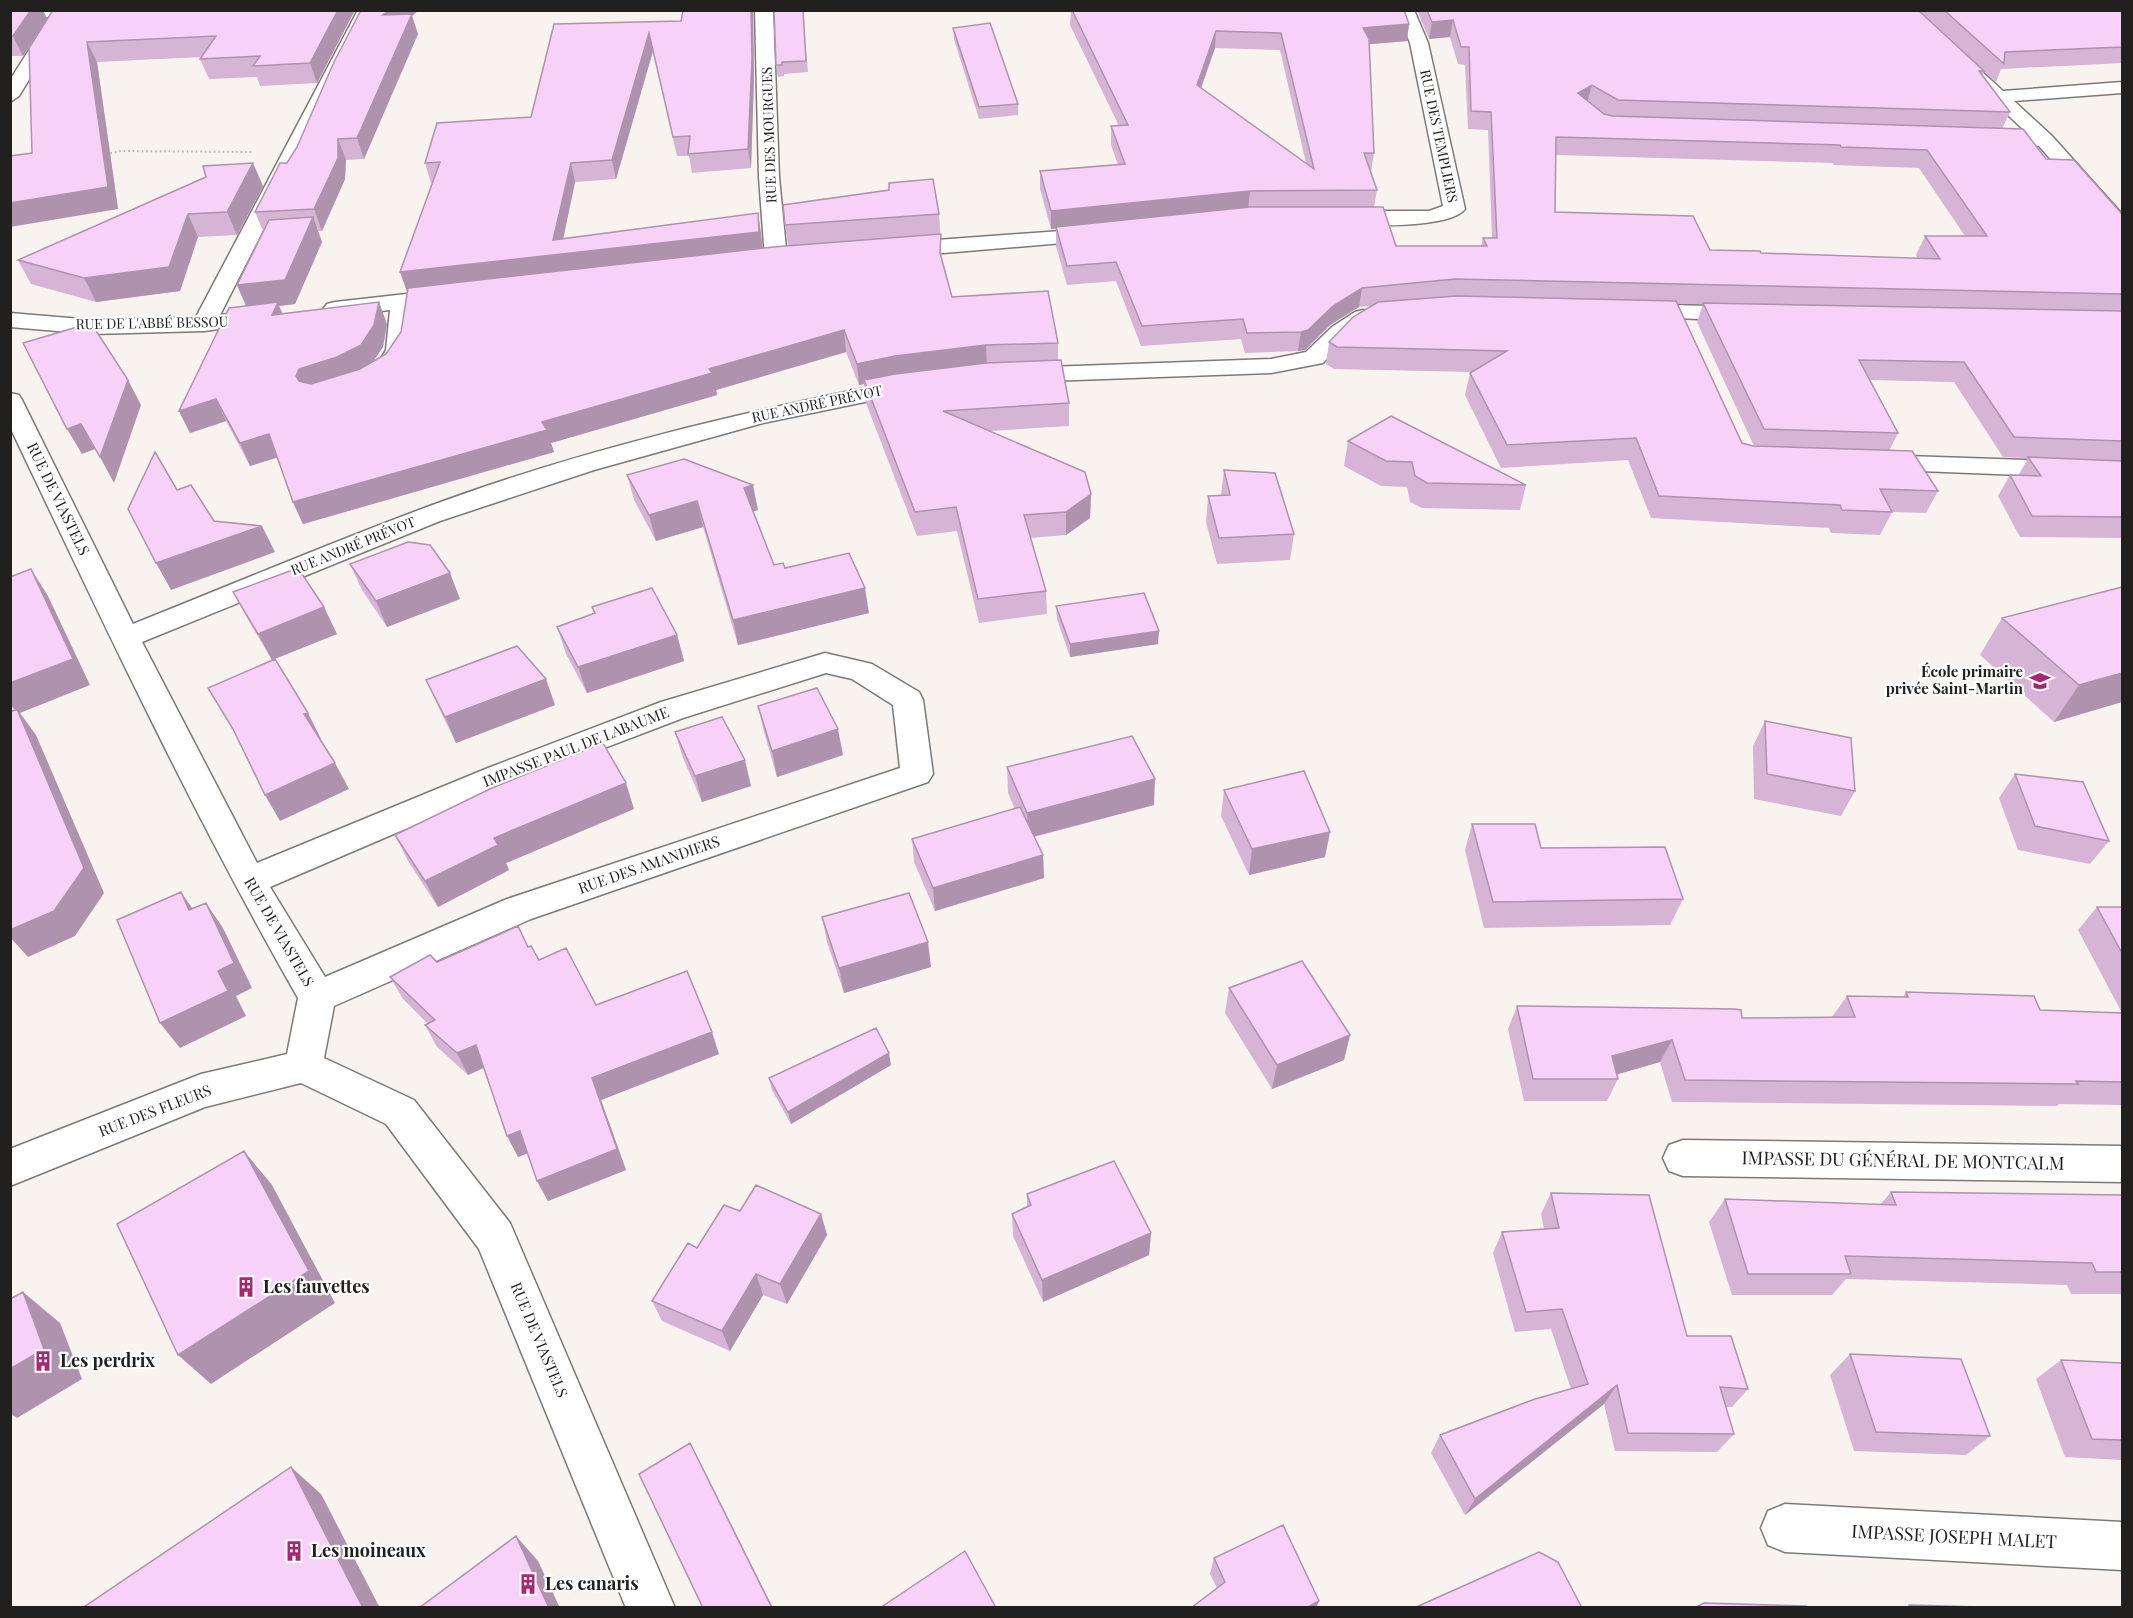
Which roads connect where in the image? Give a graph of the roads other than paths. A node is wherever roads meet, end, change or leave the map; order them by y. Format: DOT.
graph roads {
  1 [pos="145,10"];
  2 [pos="367,10"];
  3 [pos="764,10"];
  4 [pos="1406,10"];
  5 [pos="1904,10"];
  6 [pos="63,12"];
  7 [pos="10,13"];
  8 [pos="2122,87"];
  9 [pos="10,96"];
  10 [pos="1998,97"];
  11 [pos="1962,138"];
  12 [pos="2045,140"];
  13 [pos="1326,218"];
  14 [pos="2122,226"];
  15 [pos="1118,233"];
  16 [pos="870,252"];
  17 [pos="799,257"];
  18 [pos="776,259"];
  19 [pos="753,261"];
  20 [pos="468,293"];
  21 [pos="402,302"];
  22 [pos="1610,311"];
  23 [pos="309,312"];
  24 [pos="1380,313"];
  25 [pos="1772,314"];
  26 [pos="286,315"];
  27 [pos="10,320"];
  28 [pos="204,324"];
  29 [pos="998,375"];
  30 [pos="359,383"];
  31 [pos="930,383"];
  32 [pos="10,400"];
  33 [pos="1851,462"];
  34 [pos="2122,471"];
  35 [pos="125,638"];
  36 [pos="908,700"];
  37 [pos="249,881"];
  38 [pos="317,998"];
  39 [pos="303,1066"];
  40 [pos="1683,1158"];
  41 [pos="2122,1164"];
  42 [pos="10,1168"];
  43 [pos="1785,1528"];
  44 [pos="2122,1546"];
  45 [pos="651,1608"];
  1 -- 6 [label="street"];
  2 -- 28 [label="street"];
  3 -- 18 [label="street, RUE DES MOURGUES"];
  4 -- 13 [label="street, RUE DES TEMPLIERS"];
  5 -- 10 [label="street"];
  6 -- 7 [label="street"];
  6 -- 9 [label="street"];
  8 -- 10 [label="street"];
  10 -- 12 [label="street"];
  11 -- 12 [label="street"];
  12 -- 14 [label="street"];
  15 -- 16 [label="street"];
  17 -- 18 [label="street"];
  18 -- 19 [label="street"];
  20 -- 21 [label="street"];
  21 -- 23 [label="street"];
  21 -- 30 [label="street"];
  22 -- 25 [label="street"];
  24 -- 29 [label="street"];
  26 -- 28 [label="street, RUE DE L'ABBÉ BESSOU"];
  27 -- 28 [label="street, RUE DE L'ABBÉ BESSOU"];
  31 -- 35 [label="street, RUE ANDRÉ PRÉVOT"];
  32 -- 35 [label="street, RUE DE VIASTELS"];
  33 -- 34 [label="street"];
  35 -- 37 [label="street, RUE DE VIASTELS"];
  36 -- 37 [label="street, IMPASSE PAUL DE LABAUME"];
  36 -- 38 [label="street, RUE DES AMANDIERS"];
  37 -- 38 [label="street, RUE DE VIASTELS"];
  38 -- 39 [label="street, RUE DE VIASTELS"];
  39 -- 42 [label="street, RUE DES FLEURS"];
  39 -- 45 [label="street, RUE DE VIASTELS"];
  40 -- 41 [label="street, IMPASSE DU GÉNÉRAL DE MONTCALM"];
  43 -- 44 [label="street, IMPASSE JOSEPH MALET"];
}
